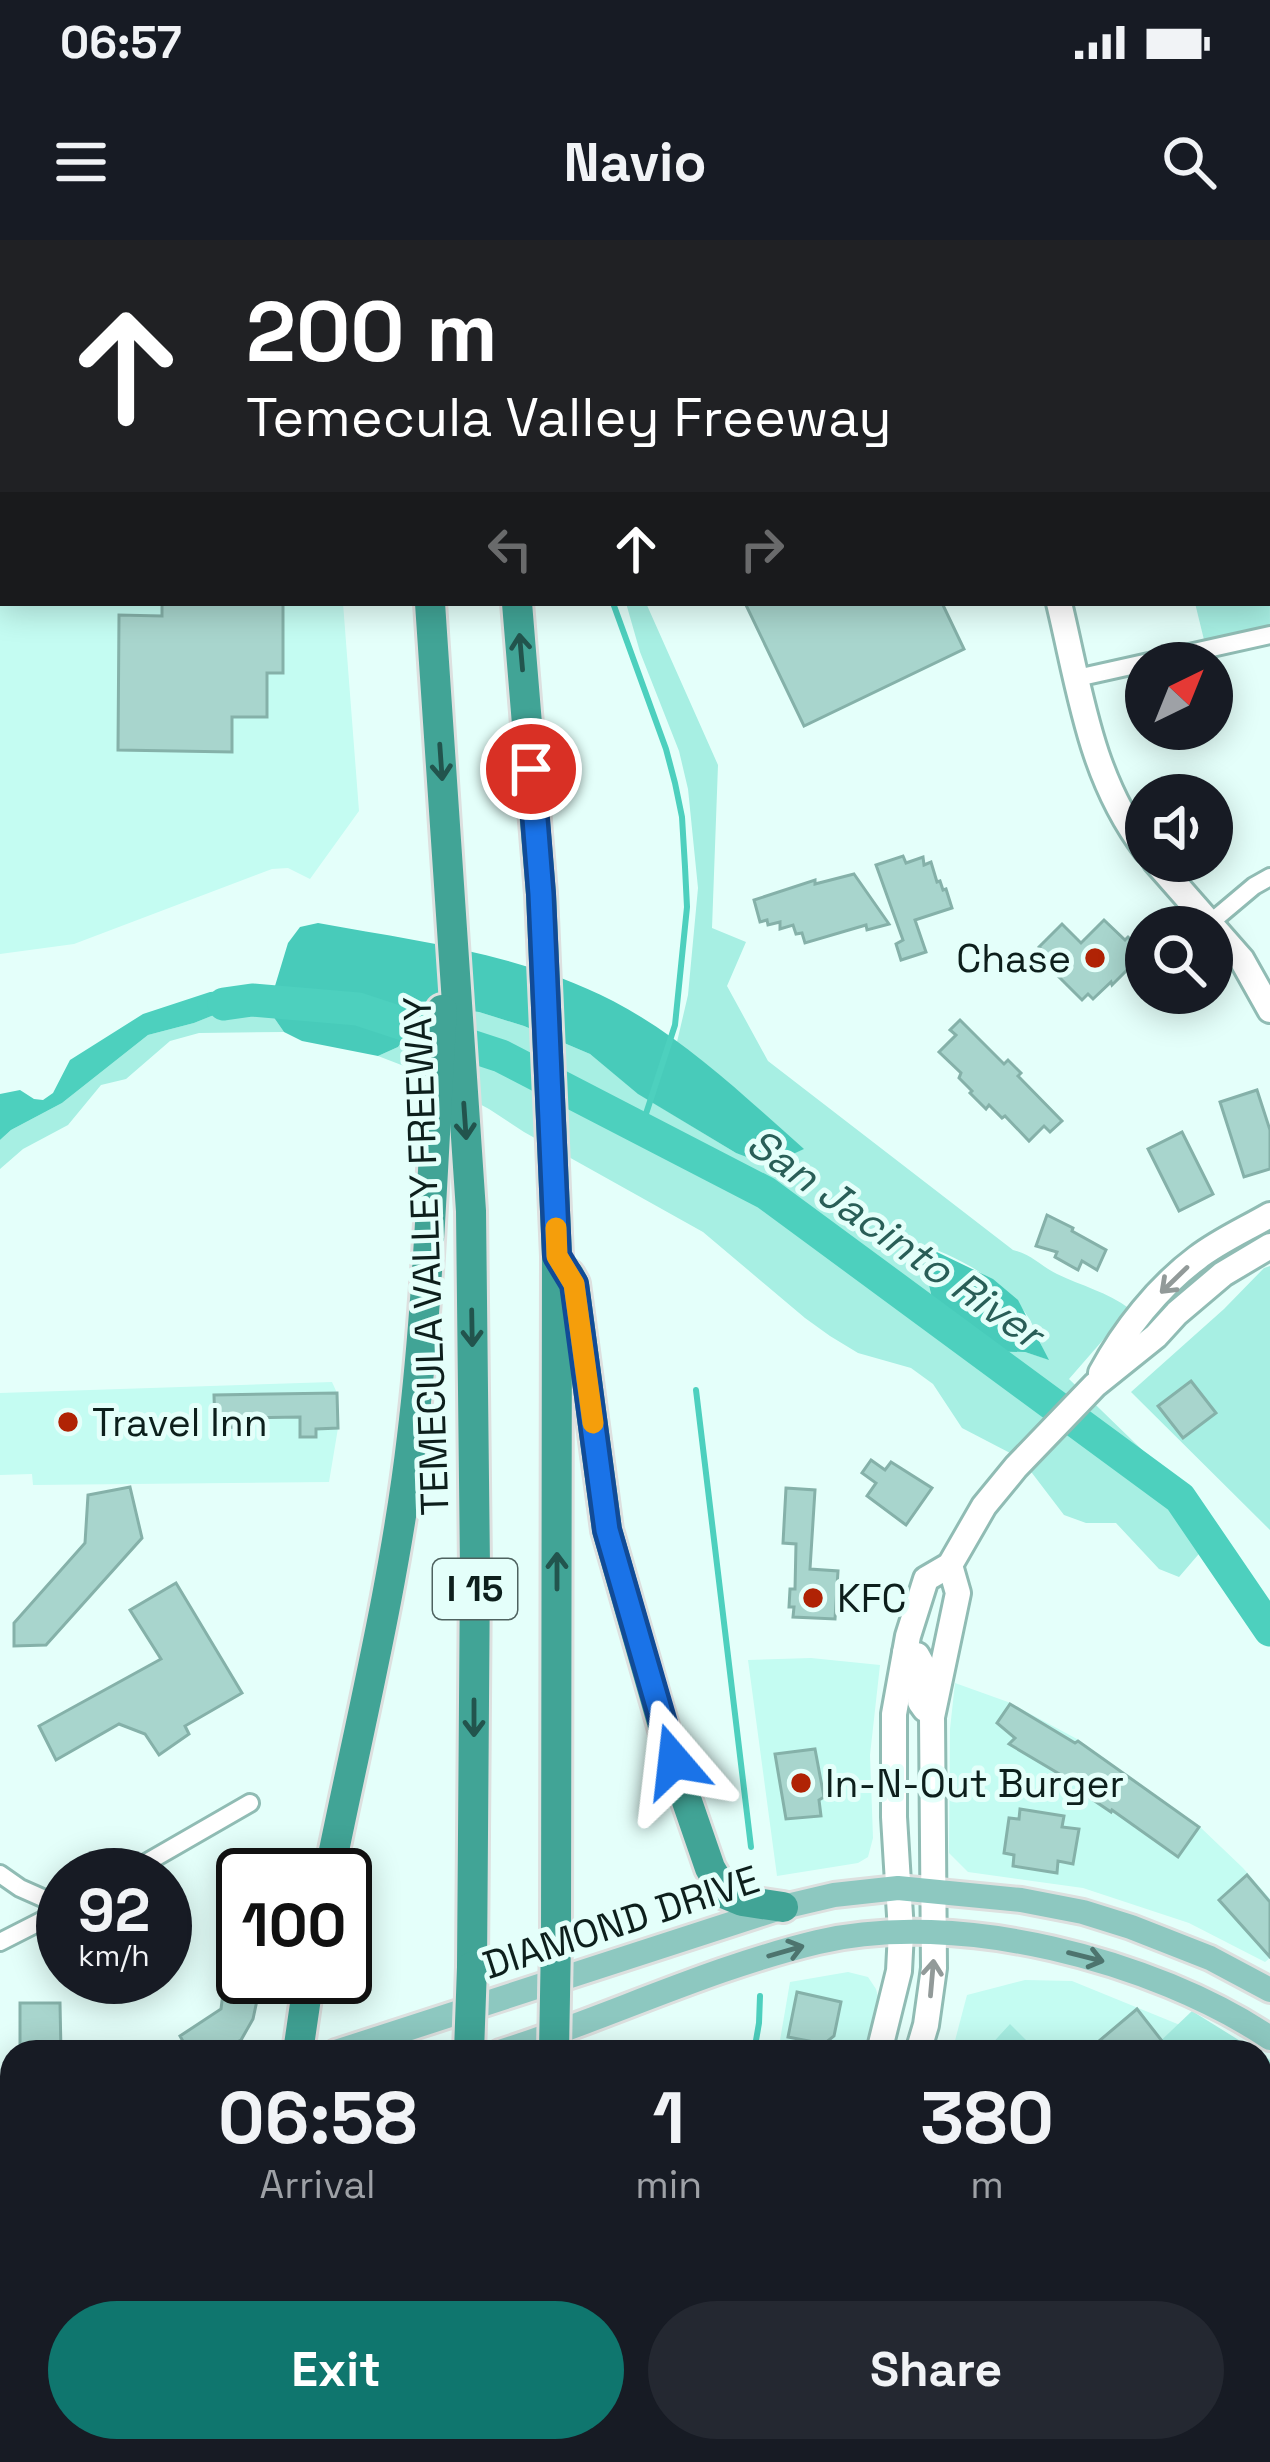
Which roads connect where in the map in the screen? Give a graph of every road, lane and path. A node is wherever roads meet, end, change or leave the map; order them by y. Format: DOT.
graph roads {
  1 [pos="430,606"];
  2 [pos="517,606"];
  3 [pos="1061,606"];
  4 [pos="1270,634"];
  5 [pos="1077,679"];
  6 [pos="1125,815"];
  7 [pos="1270,877"];
  8 [pos="450,879"];
  9 [pos="1174,882"];
  10 [pos="1195,906"];
  11 [pos="1230,906"];
  12 [pos="1233,950"];
  13 [pos="1270,1010"];
  14 [pos="1270,1215"];
  15 [pos="1270,1246"];
  16 [pos="557,1256"];
  17 [pos="1095,1385"];
  18 [pos="950,1565"];
  19 [pos="905,1653"];
  20 [pos="932,1717"];
  21 [pos="250,1803"];
  22 [pos="171,1848"];
  23 [pos="335,1848"];
  24 [pos="0,1874"];
  25 [pos="898,1888"];
  26 [pos="933,1892"];
  27 [pos="36,1895"];
  28 [pos="783,1907"];
  29 [pos="36,1923"];
  30 [pos="901,1931"];
  31 [pos="933,1931"];
  32 [pos="0,1942"];
  33 [pos="1270,1990"];
  34 [pos="554,2001"];
  35 [pos="305,2004"];
  36 [pos="1270,2038"];
  37 [pos="300,2040"];
  38 [pos="373,2040"];
  39 [pos="469,2040"];
  40 [pos="536,2040"];
  41 [pos="554,2040"];
  42 [pos="568,2040"];
  43 [pos="882,2040"];
  44 [pos="922,2040"];
  1 -- 8 [label="highway, TEMECULA VALLEY FREEWAY / I 15, one-way"];
  16 -- 2 [label="highway, I 15, one-way"];
  3 -- 5 [label="main road"];
  4 -- 5 [label="street"];
  5 -- 6 [label="main road"];
  7 -- 11 [label="street"];
  8 -- 23 [label="highway"];
  8 -- 39 [label="highway, TEMECULA VALLEY FREEWAY / I 15, one-way, bridge"];
  9 -- 10 [label="main road"];
  12 -- 13 [label="main road"];
  14 -- 17 [label="main road, one-way"];
  15 -- 17 [label="main road"];
  16 -- 28 [label="highway"];
  34 -- 16 [label="highway, I 15, one-way, bridge"];
  17 -- 18 [label="main road"];
  18 -- 19 [label="main road"];
  18 -- 20 [label="main road"];
  19 -- 20 [label="main road"];
  19 -- 25 [label="main road"];
  20 -- 26 [label="main road"];
  21 -- 22 [label="street"];
  24 -- 27 [label="street"];
  25 -- 26 [label="main road, DIAMOND DRIVE"];
  25 -- 28 [label="main road, DIAMOND DRIVE"];
  25 -- 30 [label="main road"];
  26 -- 31 [label="main road"];
  26 -- 33 [label="main road, DIAMOND DRIVE"];
  28 -- 38 [label="main road, DIAMOND DRIVE"];
  29 -- 32 [label="street"];
  30 -- 31 [label="main road"];
  40 -- 30 [label="main road, one-way"];
  30 -- 43 [label="main road"];
  31 -- 36 [label="main road, one-way"];
  44 -- 31 [label="main road, one-way"];
  34 -- 41 [label="highway, I 15, bridge"];
  34 -- 42 [label="highway, bridge"];
  35 -- 37 [label="highway"];
}
